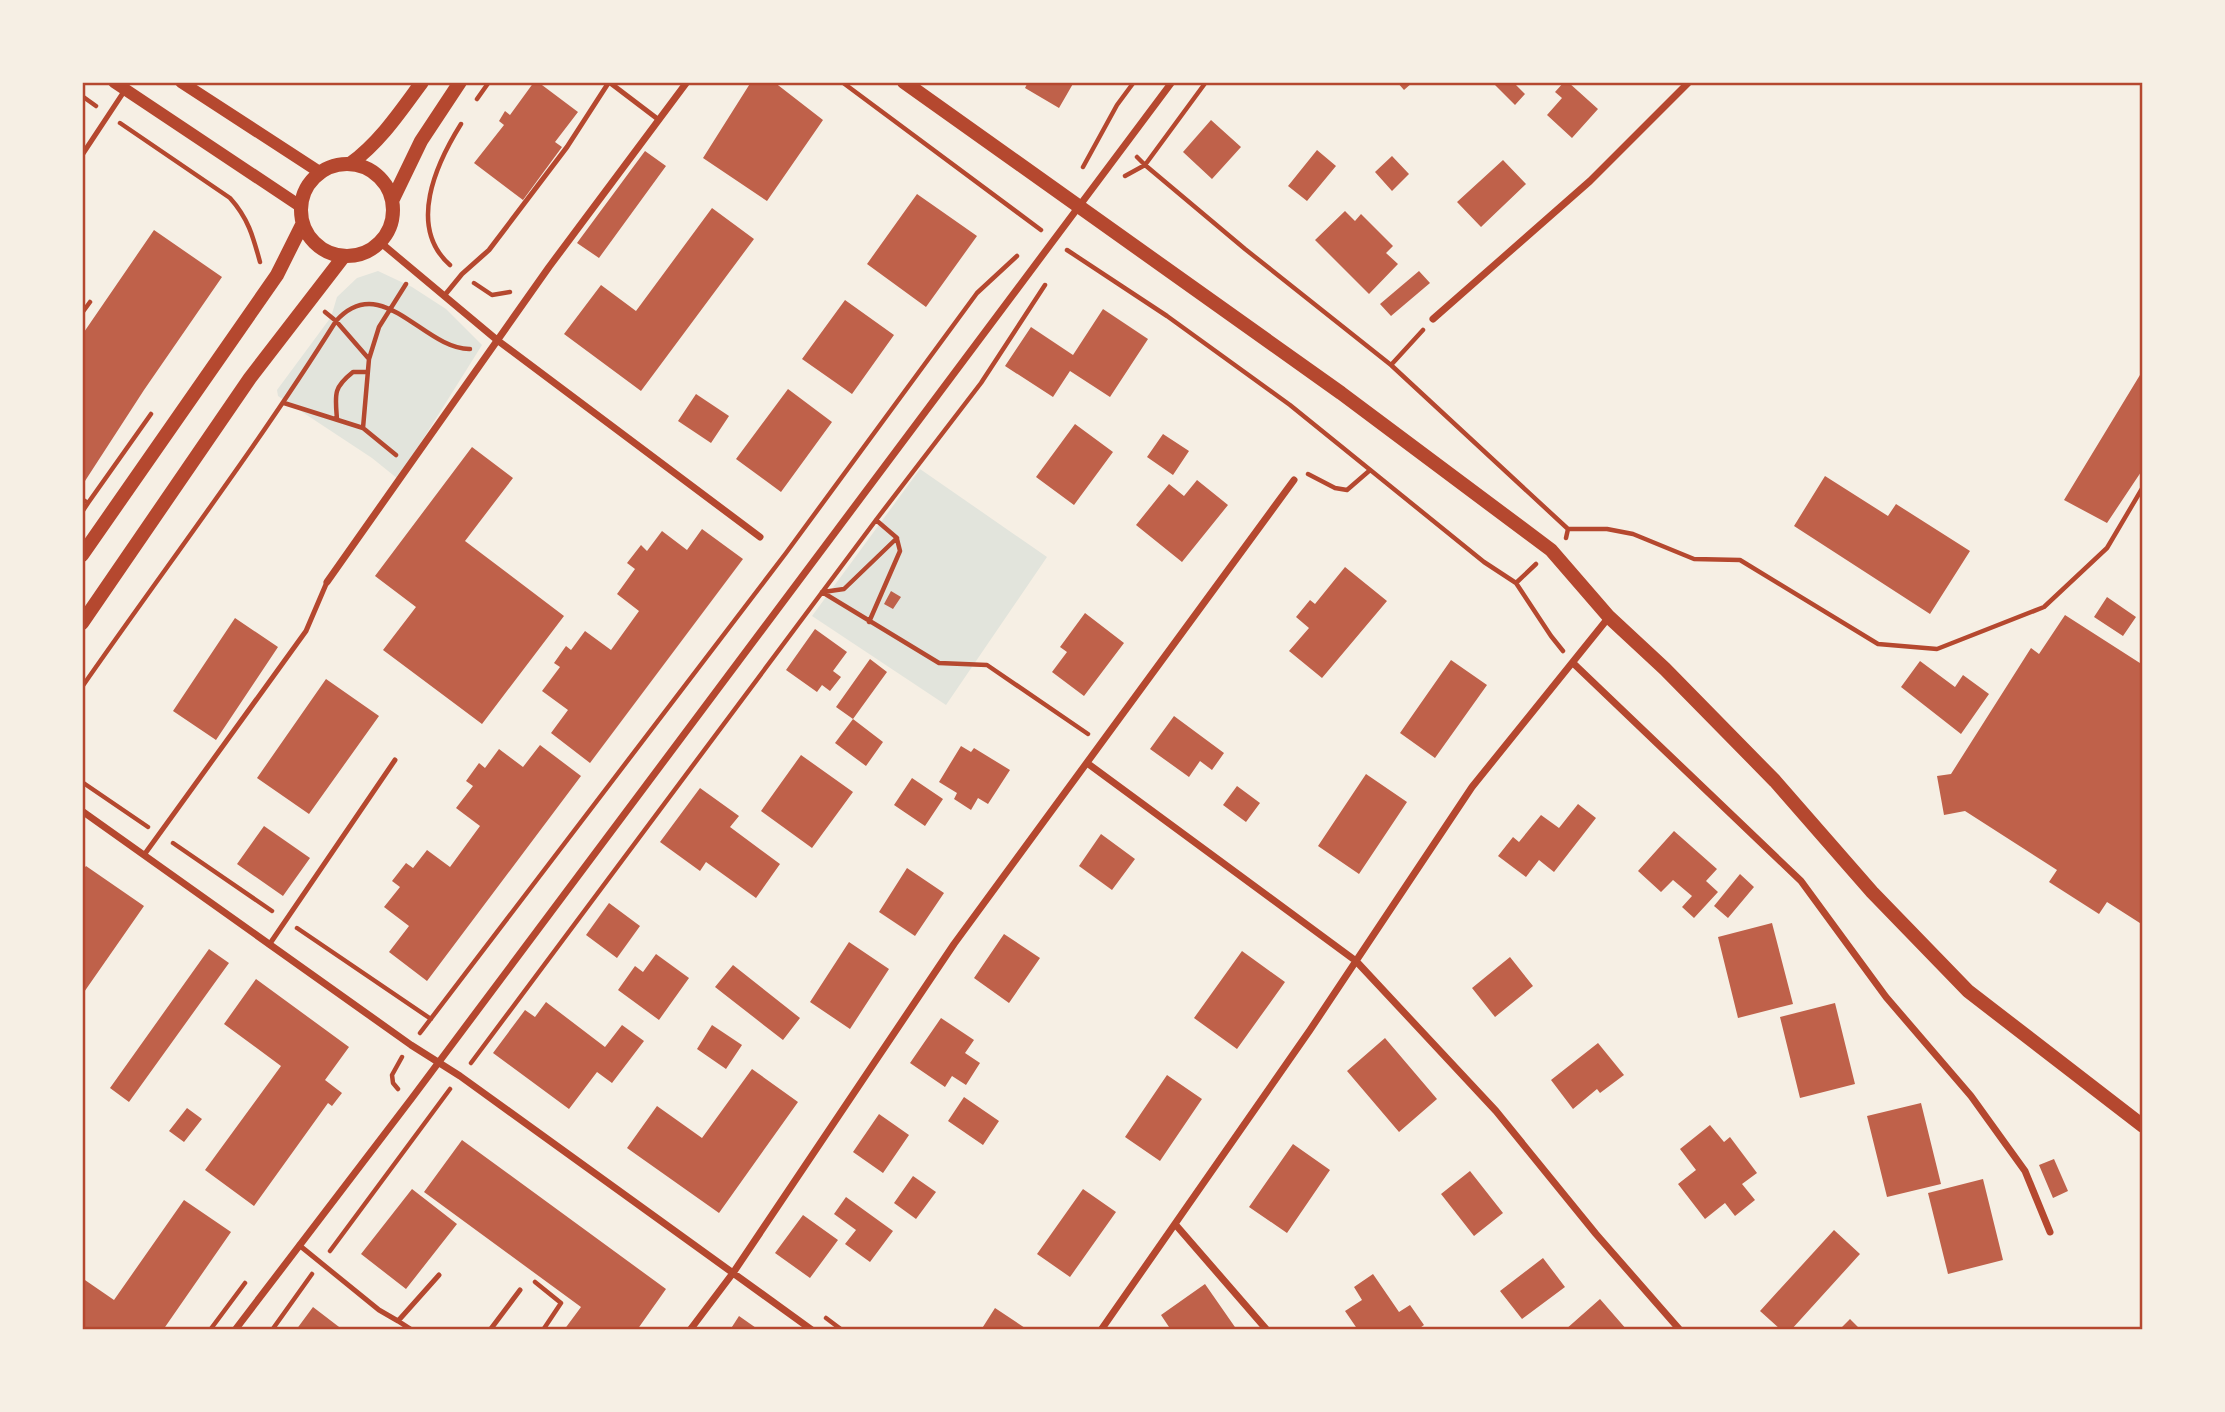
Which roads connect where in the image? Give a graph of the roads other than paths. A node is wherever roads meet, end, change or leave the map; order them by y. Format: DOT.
graph roads {
  1 [pos="114,82"];
  2 [pos="181,82"];
  3 [pos="422,82"];
  4 [pos="460,82"];
  5 [pos="687,82"];
  6 [pos="904,82"];
  7 [pos="1172,82"];
  8 [pos="1689,82"];
  9 [pos="128,86"];
  10 [pos="659,120"];
  11 [pos="84,151"];
  12 [pos="350,164"];
  13 [pos="321,173"];
  14 [pos="393,199"];
  15 [pos="300,206"];
  16 [pos="302,225"];
  17 [pos="381,243"];
  18 [pos="344,256"];
  19 [pos="444,296"];
  20 [pos="1433,319"];
  21 [pos="497,340"];
  22 [pos="1294,480"];
  23 [pos="760,537"];
  24 [pos="82,555"];
  25 [pos="327,582"];
  26 [pos="1609,617"];
  27 [pos="82,624"];
  28 [pos="1573,663"];
  29 [pos="395,760"];
  30 [pos="1087,763"];
  31 [pos="82,811"];
  32 [pos="144,855"];
  33 [pos="269,944"];
  34 [pos="1356,961"];
  35 [pos="439,1062"];
  36 [pos="2143,1126"];
  37 [pos="1175,1224"];
  38 [pos="2050,1233"];
  39 [pos="299,1245"];
  40 [pos="733,1273"];
  41 [pos="2143,1274"];
  42 [pos="439,1275"];
  43 [pos="520,1290"];
  44 [pos="2143,1299"];
  45 [pos="398,1321"];
  46 [pos="234,1330"];
  47 [pos="412,1330"];
  48 [pos="490,1330"];
  49 [pos="690,1330"];
  50 [pos="812,1330"];
  51 [pos="1101,1330"];
  52 [pos="1267,1330"];
  53 [pos="1680,1330"];
  1 -- 9 [label="street"];
  2 -- 13 [label="street"];
  3 -- 12 [label="main road"];
  4 -- 14 [label="main road"];
  5 -- 10 [label="street"];
  6 -- 26 [label="main road"];
  7 -- 35 [label="street"];
  8 -- 20 [label="street"];
  9 -- 11 [label="lane"];
  9 -- 15 [label="street"];
  10 -- 19 [label="lane"];
  10 -- 21 [label="street"];
  12 -- 13 [label="main road"];
  12 -- 14 [label="main road"];
  13 -- 15 [label="main road"];
  14 -- 17 [label="main road"];
  15 -- 16 [label="main road"];
  16 -- 18 [label="main road"];
  16 -- 24 [label="main road"];
  17 -- 18 [label="main road"];
  17 -- 19 [label="street"];
  18 -- 27 [label="main road"];
  19 -- 21 [label="street"];
  21 -- 23 [label="street"];
  21 -- 25 [label="street"];
  22 -- 30 [label="street"];
  25 -- 32 [label="lane"];
  26 -- 28 [label="street"];
  26 -- 36 [label="main road"];
  28 -- 34 [label="street"];
  28 -- 38 [label="street"];
  29 -- 33 [label="lane"];
  30 -- 34 [label="street"];
  30 -- 40 [label="street"];
  31 -- 32 [label="street"];
  32 -- 33 [label="street"];
  33 -- 35 [label="street"];
  34 -- 37 [label="street"];
  34 -- 53 [label="street"];
  35 -- 39 [label="street"];
  35 -- 40 [label="street"];
  37 -- 51 [label="street"];
  37 -- 52 [label="street"];
  39 -- 45 [label="lane"];
  39 -- 46 [label="street"];
  40 -- 49 [label="street"];
  40 -- 50 [label="street"];
  41 -- 44 [label="lane"];
  42 -- 45 [label="lane"];
  43 -- 48 [label="lane"];
  45 -- 47 [label="lane"];
}
